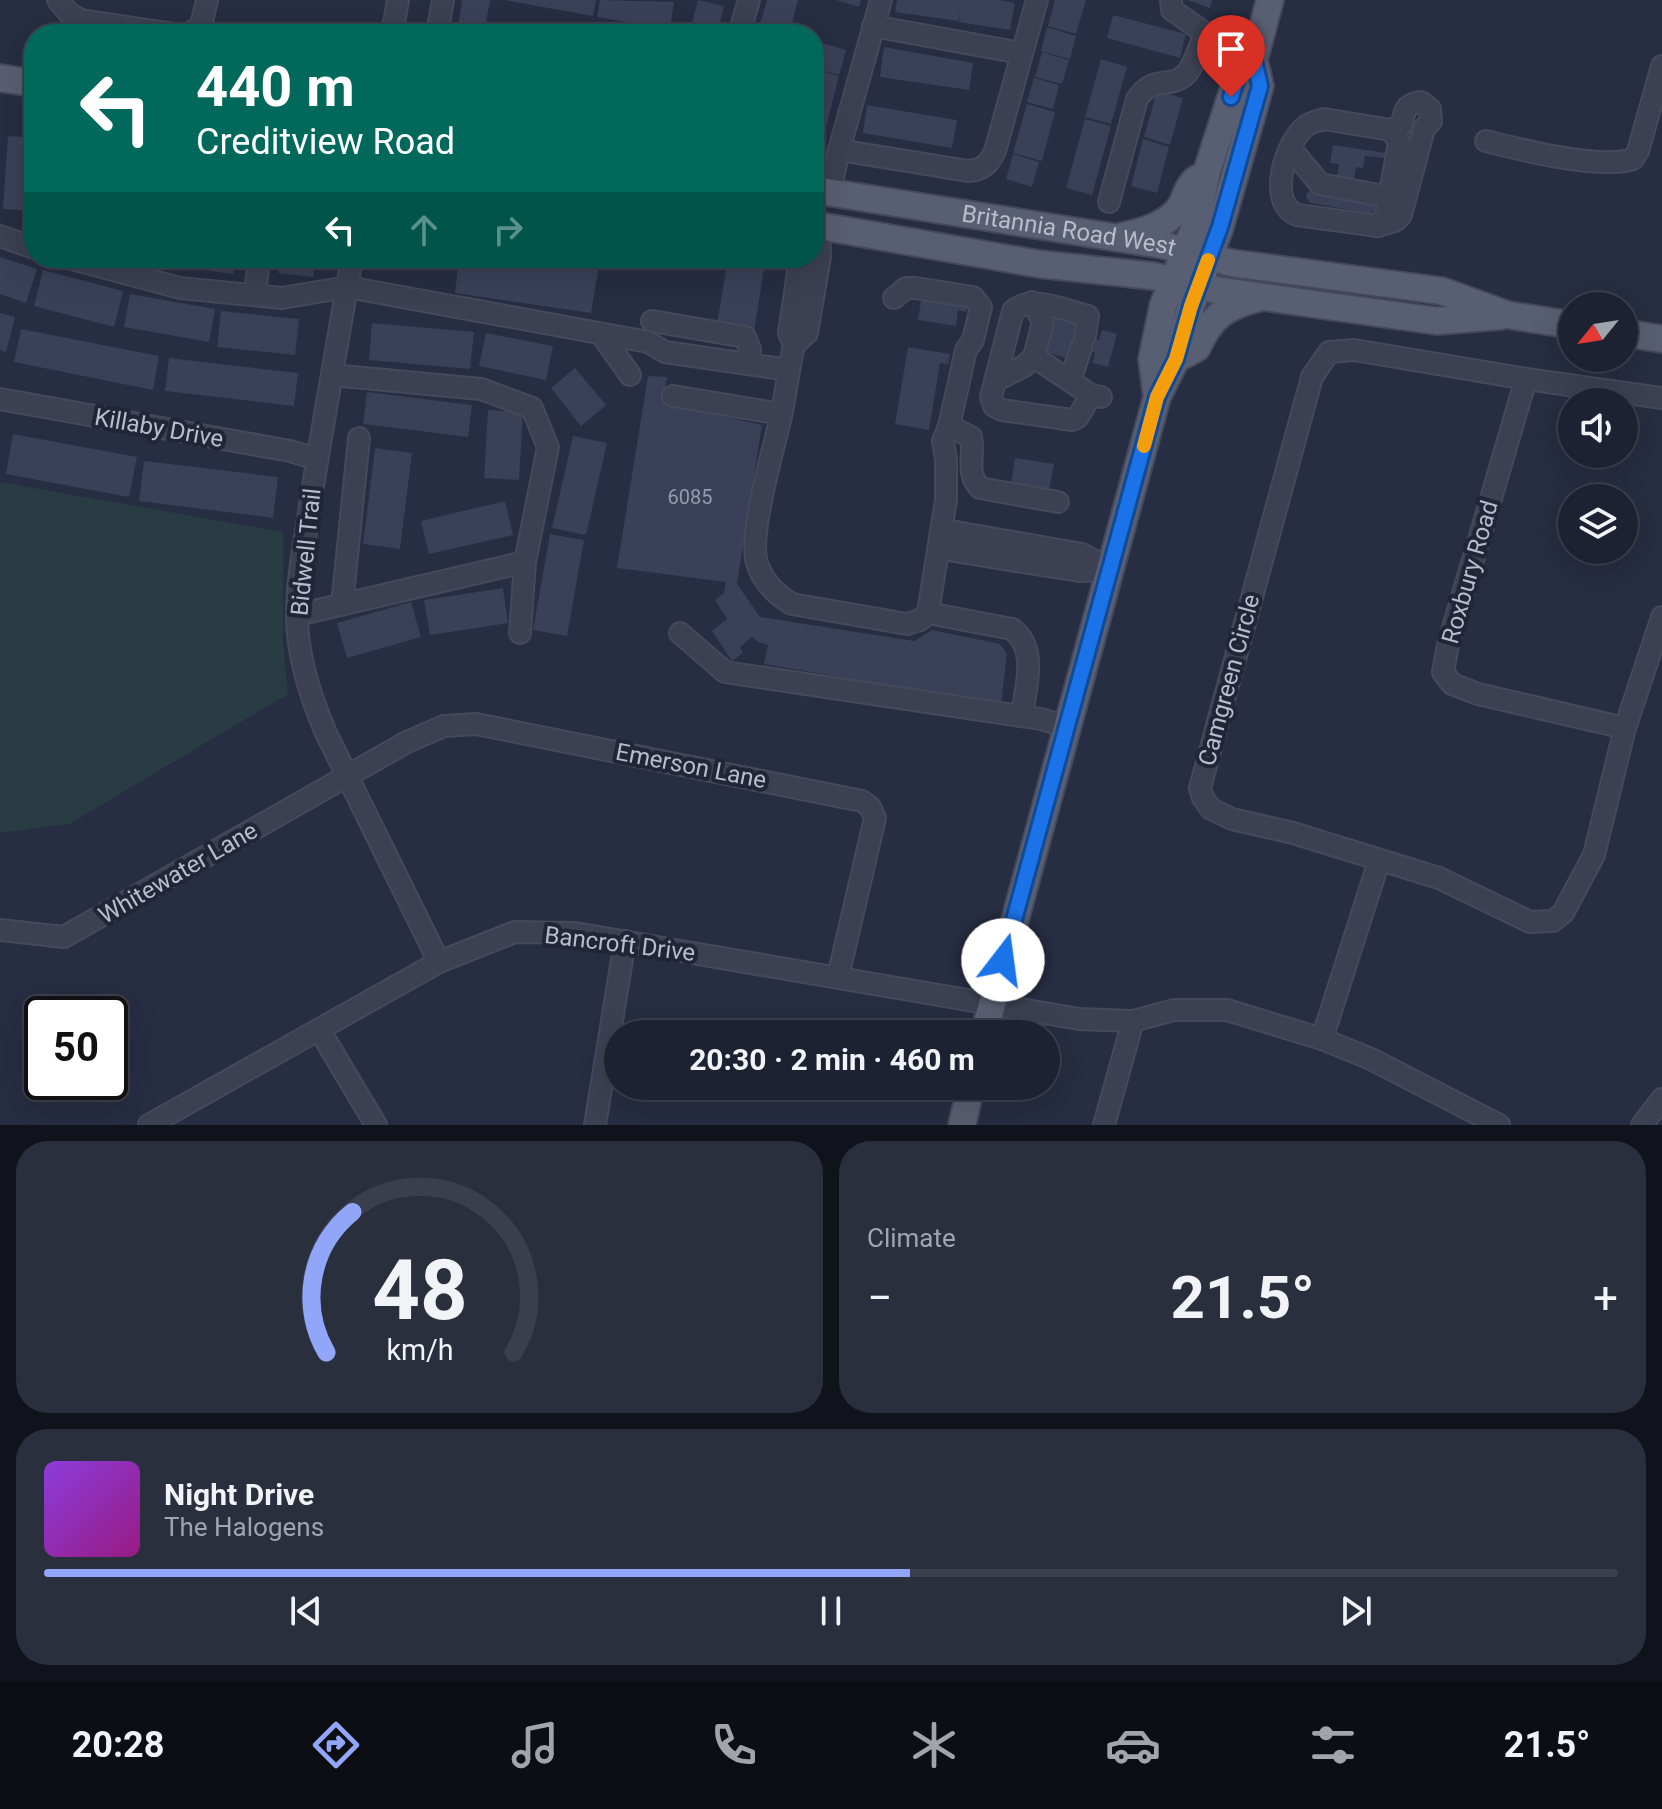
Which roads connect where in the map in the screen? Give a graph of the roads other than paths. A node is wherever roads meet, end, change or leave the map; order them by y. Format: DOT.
graph roads {
  1 [pos="58,0"];
  2 [pos="207,0"];
  3 [pos="398,0"];
  4 [pos="443,0"];
  5 [pos="749,0"];
  6 [pos="881,0"];
  7 [pos="1037,0"];
  8 [pos="1171,0"];
  9 [pos="1270,0"];
  10 [pos="108,24"];
  11 [pos="201,24"];
  12 [pos="394,24"];
  13 [pos="439,24"];
  14 [pos="742,24"];
  15 [pos="873,26"];
  16 [pos="1205,33"];
  17 [pos="1256,51"];
  18 [pos="1021,53"];
  19 [pos="1662,66"];
  20 [pos="0,78"];
  21 [pos="24,82"];
  22 [pos="1424,129"];
  23 [pos="1395,136"];
  24 [pos="1486,141"];
  25 [pos="1291,149"];
  26 [pos="839,150"];
  27 [pos="1207,171"];
  28 [pos="824,186"];
  29 [pos="824,191"];
  30 [pos="1389,197"];
  31 [pos="1109,202"];
  32 [pos="1378,226"];
  33 [pos="824,229"];
  34 [pos="0,236"];
  35 [pos="1114,238"];
  36 [pos="24,244"];
  37 [pos="1198,254"];
  38 [pos="124,268"];
  39 [pos="258,268"];
  40 [pos="350,268"];
  41 [pos="799,268"];
  42 [pos="818,268"];
  43 [pos="1186,284"];
  44 [pos="347,287"];
  45 [pos="255,295"];
  46 [pos="1262,297"];
  47 [pos="894,298"];
  48 [pos="1032,302"];
  49 [pos="1508,315"];
  50 [pos="652,321"];
  51 [pos="1558,323"];
  52 [pos="601,334"];
  53 [pos="1638,335"];
  54 [pos="1662,339"];
  55 [pos="794,345"];
  56 [pos="1034,357"];
  57 [pos="1176,359"];
  58 [pos="747,364"];
  59 [pos="789,370"];
  60 [pos="332,375"];
  61 [pos="630,375"];
  62 [pos="1526,379"];
  63 [pos="995,381"];
  64 [pos="1070,381"];
  65 [pos="673,396"];
  66 [pos="1157,397"];
  67 [pos="1662,398"];
  68 [pos="0,399"];
  69 [pos="781,414"];
  70 [pos="949,426"];
  71 [pos="359,438"];
  72 [pos="317,459"];
  73 [pos="1058,502"];
  74 [pos="941,538"];
  75 [pos="525,562"];
  76 [pos="1111,570"];
  77 [pos="342,605"];
  78 [pos="928,613"];
  79 [pos="297,615"];
  80 [pos="1662,617"];
  81 [pos="520,633"];
  82 [pos="680,633"];
  83 [pos="1659,640"];
  84 [pos="1022,716"];
  85 [pos="1067,727"];
  86 [pos="1625,728"];
  87 [pos="347,777"];
  88 [pos="1379,861"];
  89 [pos="0,930"];
  90 [pos="625,941"];
  91 [pos="439,962"];
  92 [pos="838,977"];
  93 [pos="991,1004"];
  94 [pos="987,1020"];
  95 [pos="1133,1021"];
  96 [pos="320,1031"];
  97 [pos="1322,1039"];
  98 [pos="1662,1099"];
  99 [pos="968,1100"];
  100 [pos="156,1124"];
  101 [pos="376,1125"];
  102 [pos="595,1125"];
  103 [pos="962,1125"];
  104 [pos="1104,1125"];
  105 [pos="1499,1125"];
  106 [pos="1642,1125"];
  1 -- 10 [label="street"];
  2 -- 11 [label="street"];
  3 -- 12 [label="street"];
  4 -- 13 [label="street"];
  5 -- 14 [label="street"];
  6 -- 15 [label="street"];
  7 -- 18 [label="street"];
  8 -- 16 [label="street"];
  9 -- 17 [label="main road"];
  15 -- 18 [label="street"];
  15 -- 26 [label="street"];
  16 -- 17 [label="street"];
  16 -- 31 [label="street"];
  17 -- 27 [label="main road"];
  17 -- 37 [label="main road"];
  18 -- 26 [label="street"];
  19 -- 24 [label="street"];
  20 -- 21 [label="main road"];
  22 -- 23 [label="street"];
  22 -- 23 [label="street"];
  22 -- 32 [label="street"];
  23 -- 25 [label="street"];
  23 -- 30 [label="street"];
  25 -- 30 [label="street"];
  25 -- 32 [label="street"];
  26 -- 28 [label="street"];
  27 -- 35 [label="main road"];
  27 -- 37 [label="main road"];
  29 -- 35 [label="main road, Britannia Road West"];
  30 -- 32 [label="street"];
  33 -- 43 [label="main road, Britannia Road West"];
  34 -- 36 [label="street"];
  35 -- 37 [label="main road, Britannia Road West"];
  37 -- 43 [label="main road"];
  37 -- 49 [label="main road, Britannia Road West"];
  38 -- 45 [label="street"];
  39 -- 45 [label="street"];
  40 -- 44 [label="street, Bidwell Trail"];
  41 -- 55 [label="street"];
  42 -- 55 [label="street"];
  43 -- 46 [label="main road, Britannia Road West"];
  43 -- 57 [label="main road"];
  43 -- 66 [label="main road"];
  44 -- 45 [label="street"];
  44 -- 52 [label="street"];
  44 -- 60 [label="street, Bidwell Trail"];
  46 -- 49 [label="main road, Britannia Road West"];
  46 -- 57 [label="main road"];
  47 -- 70 [label="street"];
  48 -- 56 [label="street"];
  48 -- 63 [label="street"];
  48 -- 64 [label="street"];
  49 -- 51 [label="main road, Britannia Road West"];
  50 -- 58 [label="street"];
  52 -- 58 [label="street"];
  52 -- 61 [label="street"];
  53 -- 54 [label="main road"];
  55 -- 59 [label="street"];
  56 -- 63 [label="street"];
  56 -- 64 [label="street"];
  57 -- 66 [label="main road"];
  58 -- 59 [label="street"];
  59 -- 69 [label="street"];
  60 -- 72 [label="street, Bidwell Trail"];
  60 -- 75 [label="street"];
  62 -- 67 [label="street, Camgreen Circle"];
  62 -- 86 [label="street, Roxbury Road"];
  62 -- 88 [label="street, Camgreen Circle"];
  63 -- 64 [label="street"];
  65 -- 69 [label="street"];
  66 -- 76 [label="main road"];
  68 -- 72 [label="street, Killaby Drive"];
  69 -- 78 [label="street"];
  70 -- 73 [label="street"];
  70 -- 74 [label="street"];
  71 -- 77 [label="street"];
  72 -- 79 [label="street, Bidwell Trail"];
  74 -- 76 [label="street"];
  74 -- 78 [label="street"];
  75 -- 77 [label="street"];
  75 -- 81 [label="street"];
  76 -- 85 [label="main road"];
  77 -- 79 [label="street"];
  78 -- 84 [label="street"];
  79 -- 87 [label="street, Bidwell Trail"];
  80 -- 83 [label="street, Camgreen Circle"];
  82 -- 84 [label="street"];
  83 -- 86 [label="street, Camgreen Circle"];
  84 -- 85 [label="street"];
  85 -- 93 [label="main road"];
  86 -- 88 [label="street, Camgreen Circle"];
  87 -- 89 [label="street, Whitewater Lane"];
  87 -- 91 [label="street, Bidwell Trail"];
  87 -- 92 [label="street, Emerson Lane"];
  88 -- 97 [label="street"];
  90 -- 91 [label="street, Bancroft Drive"];
  90 -- 92 [label="street, Bancroft Drive"];
  90 -- 102 [label="street"];
  91 -- 96 [label="street, Bancroft Drive"];
  92 -- 93 [label="street, Bancroft Drive"];
  93 -- 94 [label="main road"];
  93 -- 95 [label="street, Bancroft Drive"];
  95 -- 97 [label="street, Bancroft Drive"];
  95 -- 104 [label="street"];
  96 -- 100 [label="street, Bancroft Drive"];
  96 -- 101 [label="street"];
  97 -- 105 [label="street, Bancroft Drive"];
  98 -- 106 [label="street"];
  99 -- 103 [label="main road"];
}
